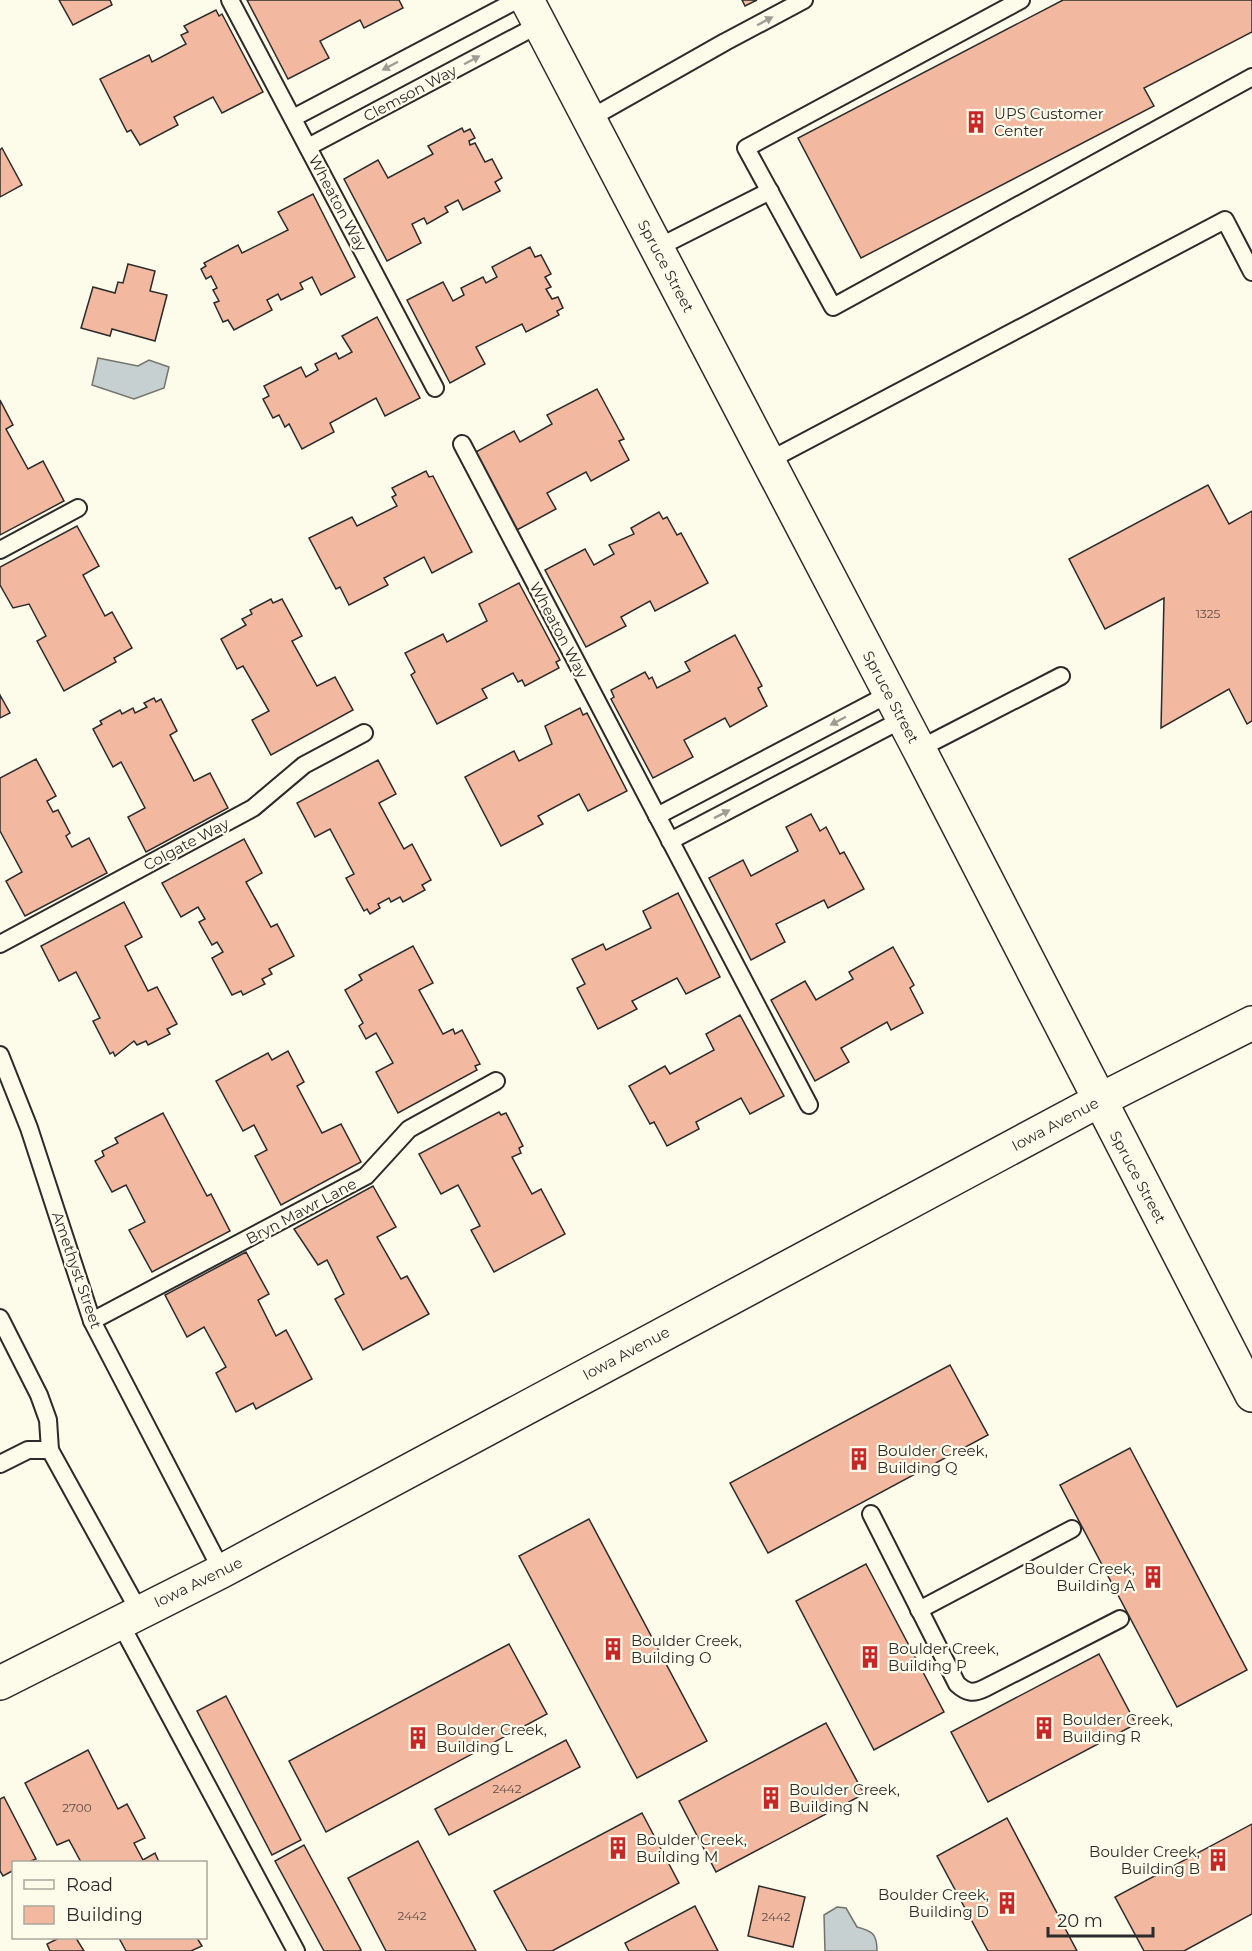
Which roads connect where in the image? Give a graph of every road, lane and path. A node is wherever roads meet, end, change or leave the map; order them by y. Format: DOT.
graph roads {
  1 [pos="230,0"];
  2 [pos="516,0"];
  3 [pos="804,0"];
  4 [pos="1021,0"];
  5 [pos="533,12"];
  6 [pos="1252,77"];
  7 [pos="293,118"];
  8 [pos="589,119"];
  9 [pos="308,147"];
  10 [pos="770,191"];
  11 [pos="657,248"];
  12 [pos="1252,272"];
  13 [pos="435,388"];
  14 [pos="462,444"];
  15 [pos="768,461"];
  16 [pos="78,508"];
  17 [pos="0,550"];
  18 [pos="1061,676"];
  19 [pos="896,706"];
  20 [pos="364,733"];
  21 [pos="919,749"];
  22 [pos="657,816"];
  23 [pos="670,841"];
  24 [pos="0,944"];
  25 [pos="1252,1023"];
  26 [pos="0,1055"];
  27 [pos="496,1081"];
  28 [pos="1098,1101"];
  29 [pos="809,1105"];
  30 [pos="0,1318"];
  31 [pos="92,1321"];
  32 [pos="1252,1395"];
  33 [pos="50,1450"];
  34 [pos="0,1464"];
  35 [pos="871,1515"];
  36 [pos="1072,1528"];
  37 [pos="222,1571"];
  38 [pos="919,1611"];
  39 [pos="129,1616"];
  40 [pos="1120,1619"];
  41 [pos="0,1683"];
  42 [pos="296,1951"];
  1 -- 7 [label="lane"];
  2 -- 7 [label="lane, one-way"];
  8 -- 3 [label="lane, one-way"];
  4 -- 10 [label="lane"];
  5 -- 8 [label="main road, Spruce Street"];
  9 -- 5 [label="lane, Clemson Way, one-way"];
  6 -- 10 [label="lane"];
  7 -- 9 [label="lane"];
  8 -- 11 [label="main road, Spruce Street"];
  9 -- 13 [label="lane, Wheaton Way"];
  10 -- 11 [label="lane"];
  11 -- 15 [label="main road, Spruce Street"];
  12 -- 15 [label="lane"];
  14 -- 22 [label="lane, Wheaton Way"];
  15 -- 19 [label="main road, Spruce Street"];
  16 -- 17 [label="lane"];
  18 -- 21 [label="lane"];
  19 -- 21 [label="main road, Spruce Street"];
  19 -- 22 [label="lane, one-way"];
  23 -- 19 [label="lane, one-way"];
  20 -- 24 [label="lane, Colgate Way"];
  21 -- 28 [label="main road, Spruce Street"];
  22 -- 23 [label="lane, Wheaton Way"];
  23 -- 29 [label="lane, Wheaton Way"];
  25 -- 28 [label="main road, Iowa Avenue"];
  26 -- 31 [label="lane, Amethyst Street"];
  27 -- 31 [label="lane, Bryn Mawr Lane"];
  28 -- 32 [label="main road, Spruce Street"];
  28 -- 37 [label="main road, Iowa Avenue"];
  30 -- 33 [label="lane"];
  31 -- 37 [label="lane, Amethyst Street"];
  33 -- 34 [label="lane"];
  33 -- 39 [label="lane"];
  35 -- 38 [label="lane"];
  36 -- 38 [label="lane"];
  37 -- 39 [label="main road, Iowa Avenue"];
  38 -- 40 [label="lane"];
  39 -- 41 [label="main road, Iowa Avenue"];
  39 -- 42 [label="lane"];
}
